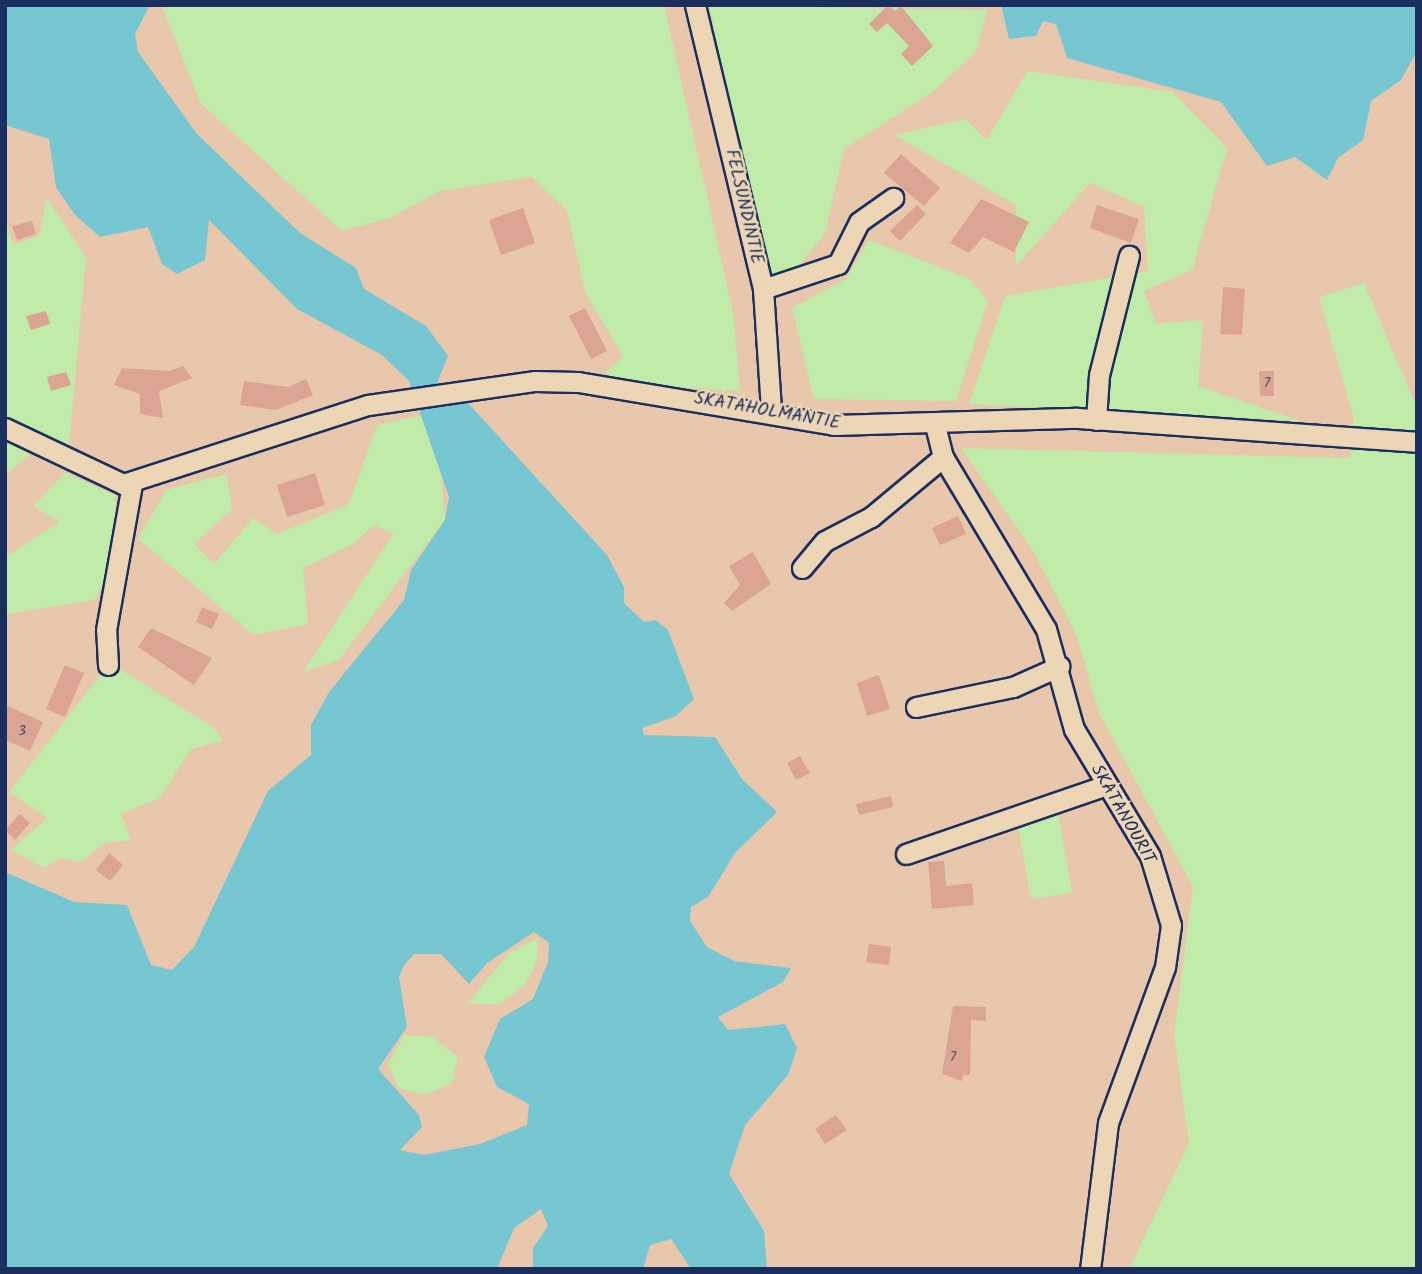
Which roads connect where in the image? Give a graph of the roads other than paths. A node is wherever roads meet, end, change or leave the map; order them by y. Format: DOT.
graph roads {
  1 [pos="698,6"];
  2 [pos="893,198"];
  3 [pos="1129,256"];
  4 [pos="763,289"];
  5 [pos="771,411"];
  6 [pos="1096,420"];
  7 [pos="935,425"];
  8 [pos="5,428"];
  9 [pos="1417,442"];
  10 [pos="943,457"];
  11 [pos="132,484"];
  12 [pos="802,568"];
  13 [pos="108,665"];
  14 [pos="1060,666"];
  15 [pos="916,707"];
  16 [pos="1103,786"];
  17 [pos="906,854"];
  18 [pos="1090,1269"];
  1 -- 4 [label="street, FELSUNDINTIE"];
  2 -- 4 [label="street"];
  3 -- 6 [label="street"];
  4 -- 5 [label="street, FELSUNDINTIE"];
  5 -- 7 [label="street, SKATAHOLMANTIE"];
  5 -- 11 [label="street, SKATAHOLMANTIE"];
  6 -- 7 [label="street, SKATAHOLMANTIE"];
  6 -- 9 [label="street, SKATAHOLMANTIE"];
  7 -- 10 [label="street, SKATANOURIT"];
  8 -- 11 [label="street"];
  10 -- 12 [label="street"];
  10 -- 14 [label="street, SKATANOURIT"];
  11 -- 13 [label="street"];
  14 -- 15 [label="street"];
  14 -- 16 [label="street, SKATANOURIT"];
  16 -- 17 [label="street"];
  16 -- 18 [label="street, SKATANOURIT"];
}
